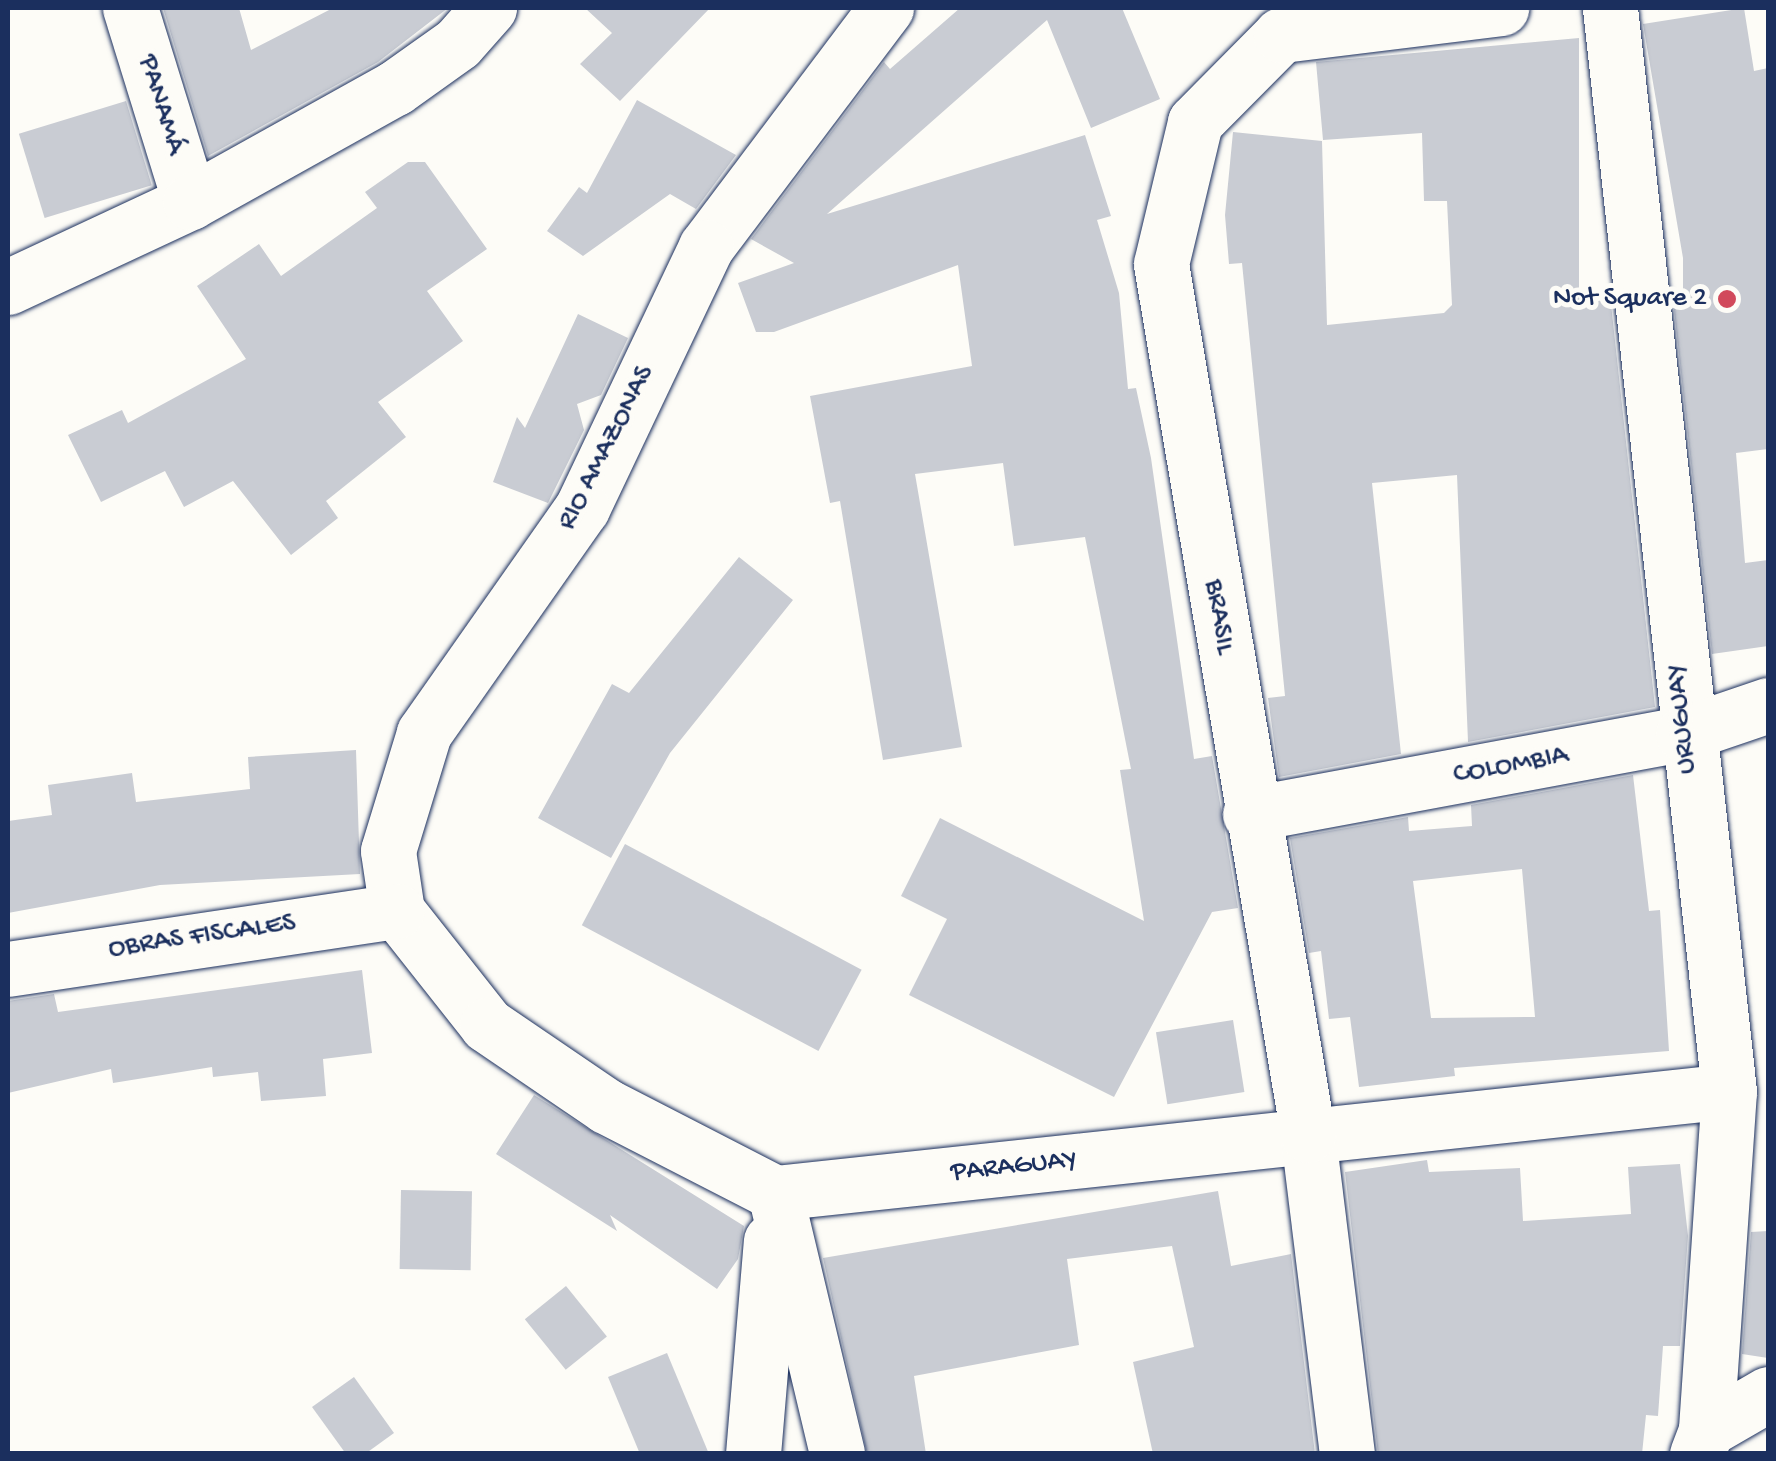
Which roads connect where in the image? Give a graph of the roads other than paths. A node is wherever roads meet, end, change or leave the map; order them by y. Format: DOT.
graph roads {
  1 [pos="130,8"];
  2 [pos="489,8"];
  3 [pos="886,8"];
  4 [pos="1500,8"];
  5 [pos="1610,8"];
  6 [pos="190,202"];
  7 [pos="8,287"];
  8 [pos="1768,705"];
  9 [pos="1684,734"];
  10 [pos="1250,814"];
  11 [pos="397,911"];
  12 [pos="8,968"];
  13 [pos="1729,1091"];
  14 [pos="1308,1135"];
  15 [pos="775,1193"];
  16 [pos="1768,1394"];
  17 [pos="1701,1442"];
  18 [pos="753,1454"];
  19 [pos="837,1454"];
  20 [pos="1346,1454"];
  1 -- 6 [label="street, PANAMÁ"];
  2 -- 6 [label="street"];
  3 -- 11 [label="street, RIO AMAZONAS"];
  4 -- 10 [label="street, BRASIL"];
  5 -- 9 [label="street, URUGUAY"];
  6 -- 7 [label="street"];
  8 -- 9 [label="street, COLOMBIA"];
  9 -- 10 [label="street, COLOMBIA"];
  9 -- 13 [label="street, URUGUAY"];
  10 -- 14 [label="street, BRASIL"];
  11 -- 12 [label="street, OBRAS FISCALES"];
  11 -- 15 [label="street"];
  13 -- 14 [label="street, PARAGUAY"];
  13 -- 17 [label="street, URUGUAY"];
  14 -- 15 [label="street, PARAGUAY"];
  14 -- 20 [label="street, BRASIL"];
  15 -- 18 [label="street"];
  15 -- 19 [label="street"];
  16 -- 17 [label="street"];
}
